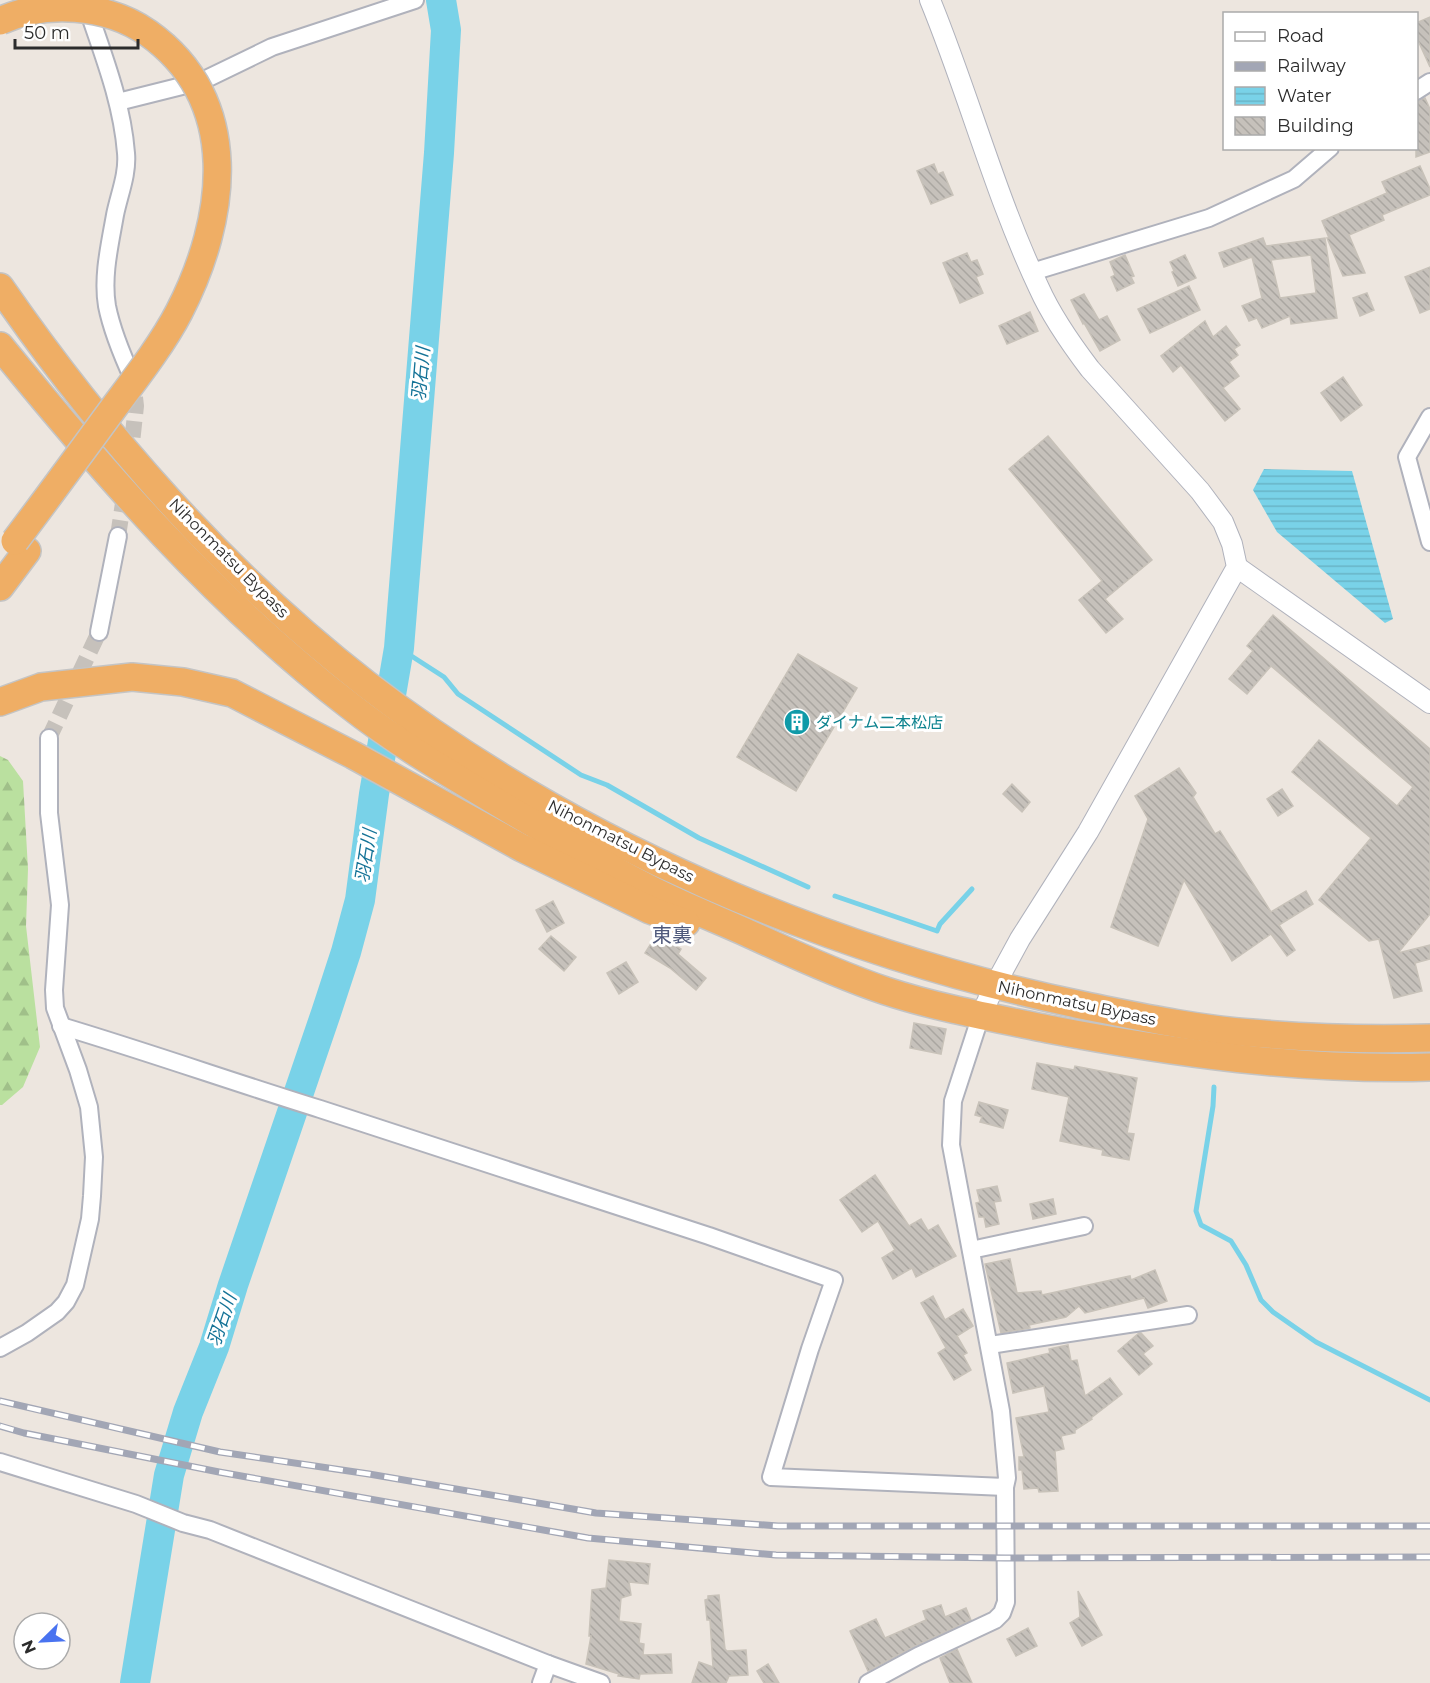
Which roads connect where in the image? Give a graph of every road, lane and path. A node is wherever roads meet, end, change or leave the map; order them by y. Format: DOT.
graph roads {
  1 [pos="84,0"];
  2 [pos="120,0"];
  3 [pos="930,0"];
  4 [pos="413,1"];
  5 [pos="0,21"];
  6 [pos="118,102"];
  7 [pos="1328,150"];
  8 [pos="1032,272"];
  9 [pos="2,289"];
  10 [pos="0,346"];
  11 [pos="133,379"];
  12 [pos="1430,417"];
  13 [pos="118,536"];
  14 [pos="1430,542"];
  15 [pos="21,546"];
  16 [pos="0,565"];
  17 [pos="1237,567"];
  18 [pos="0,587"];
  19 [pos="99,632"];
  20 [pos="0,702"];
  21 [pos="1430,703"];
  22 [pos="49,738"];
  23 [pos="995,985"];
  24 [pos="886,990"];
  25 [pos="981,1015"];
  26 [pos="61,1026"];
  27 [pos="1430,1038"];
  28 [pos="1430,1067"];
  29 [pos="1084,1226"];
  30 [pos="971,1250"];
  31 [pos="1188,1315"];
  32 [pos="990,1345"];
  33 [pos="0,1347"];
  34 [pos="0,1462"];
  35 [pos="1005,1487"];
  36 [pos="548,1664"];
  37 [pos="541,1683"];
  38 [pos="601,1683"];
  39 [pos="868,1683"];
  1 -- 6 [label="street"];
  2 -- 15 [label="highway"];
  3 -- 8 [label="street"];
  4 -- 6 [label="street"];
  5 -- 15 [label="highway, bridge"];
  6 -- 11 [label="street"];
  7 -- 8 [label="street"];
  8 -- 17 [label="street"];
  9 -- 23 [label="highway, Nihonmatsu Bypass"];
  10 -- 24 [label="highway, Nihonmatsu Bypass"];
  12 -- 14 [label="street"];
  13 -- 19 [label="street"];
  15 -- 16 [label="highway"];
  15 -- 18 [label="highway"];
  17 -- 21 [label="street"];
  17 -- 23 [label="street"];
  20 -- 24 [label="highway"];
  22 -- 26 [label="street"];
  23 -- 25 [label="street"];
  23 -- 27 [label="highway, Nihonmatsu Bypass"];
  24 -- 25 [label="highway, Nihonmatsu Bypass"];
  25 -- 28 [label="highway, Nihonmatsu Bypass"];
  25 -- 30 [label="street"];
  26 -- 33 [label="street"];
  26 -- 35 [label="street"];
  29 -- 30 [label="street"];
  30 -- 32 [label="street"];
  31 -- 32 [label="street"];
  32 -- 35 [label="street"];
  34 -- 36 [label="street"];
  35 -- 39 [label="street"];
  36 -- 37 [label="street"];
  36 -- 38 [label="street"];
}
